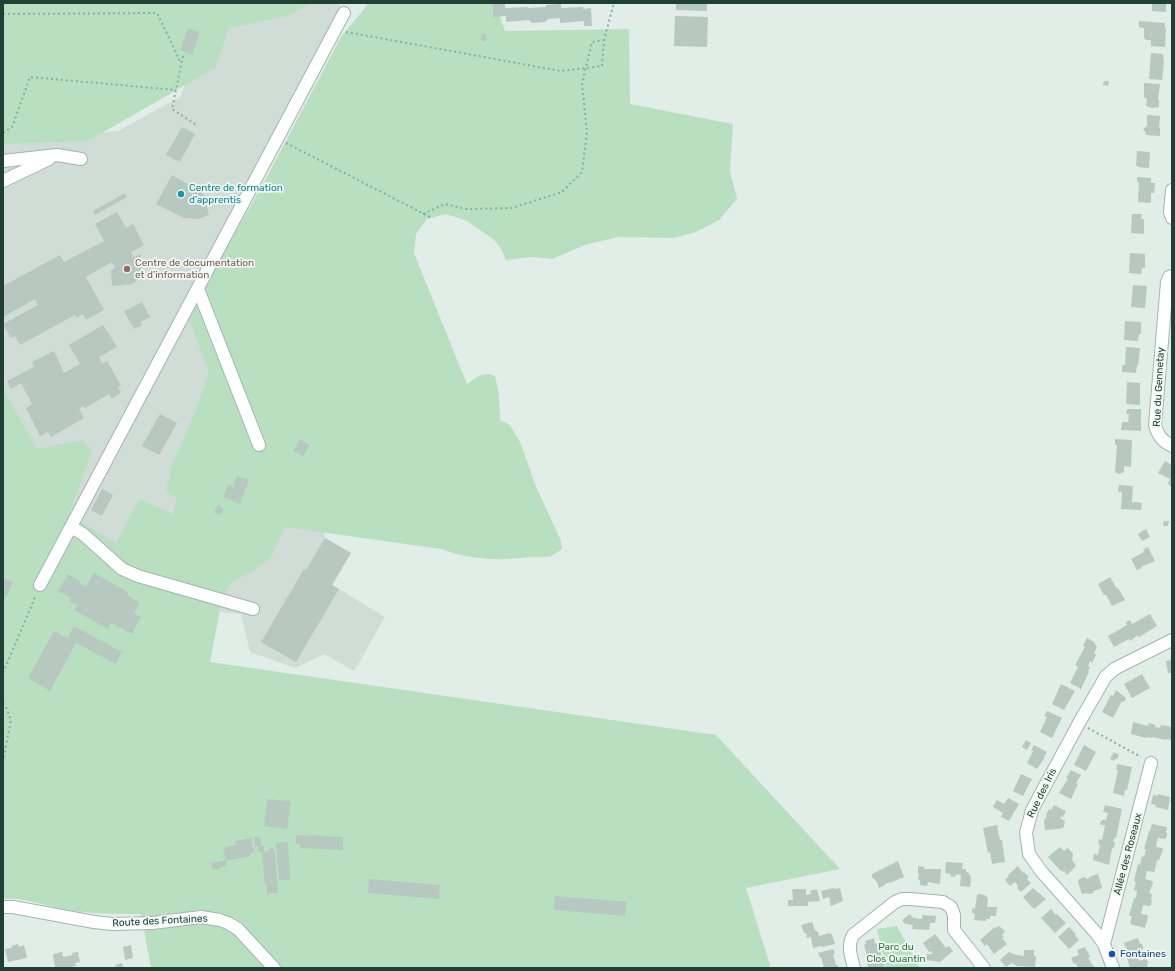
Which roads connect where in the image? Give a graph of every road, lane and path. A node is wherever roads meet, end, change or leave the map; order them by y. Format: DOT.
graph roads {
  1 [pos="614,3"];
  2 [pos="344,13"];
  3 [pos="3,14"];
  4 [pos="335,30"];
  5 [pos="604,40"];
  6 [pos="183,56"];
  7 [pos="181,63"];
  8 [pos="586,68"];
  9 [pos="176,90"];
  10 [pos="198,126"];
  11 [pos="3,133"];
  12 [pos="278,139"];
  13 [pos="57,155"];
  14 [pos="81,159"];
  15 [pos="3,161"];
  16 [pos="3,181"];
  17 [pos="1172,190"];
  18 [pos="423,214"];
  19 [pos="432,218"];
  20 [pos="1172,218"];
  21 [pos="1172,276"];
  22 [pos="198,289"];
  23 [pos="259,445"];
  24 [pos="1172,446"];
  25 [pos="71,527"];
  26 [pos="40,585"];
  27 [pos="253,609"];
  28 [pos="1172,640"];
  29 [pos="3,673"];
  30 [pos="3,703"];
  31 [pos="1079,723"];
  32 [pos="3,762"];
  33 [pos="1151,763"];
  34 [pos="3,907"];
  35 [pos="1104,944"];
  36 [pos="274,968"];
  37 [pos="854,968"];
  38 [pos="984,968"];
  39 [pos="1113,968"];
  1 -- 5 [label="path"];
  2 -- 4 [label="street"];
  3 -- 7 [label="path"];
  4 -- 8 [label="path"];
  4 -- 12 [label="street"];
  5 -- 8 [label="path"];
  5 -- 8 [label="path"];
  6 -- 7 [label="path"];
  7 -- 9 [label="path"];
  8 -- 18 [label="path"];
  9 -- 10 [label="path"];
  9 -- 11 [label="path"];
  12 -- 18 [label="path"];
  12 -- 22 [label="street"];
  13 -- 14 [label="street"];
  13 -- 15 [label="street"];
  13 -- 16 [label="street"];
  17 -- 20 [label="street"];
  18 -- 19 [label="path"];
  21 -- 24 [label="street, Rue du Gennetay"];
  22 -- 23 [label="street"];
  22 -- 25 [label="street"];
  25 -- 26 [label="street"];
  25 -- 27 [label="street"];
  26 -- 29 [label="path"];
  28 -- 31 [label="street, Rue des Iris"];
  30 -- 32 [label="path"];
  31 -- 33 [label="path"];
  31 -- 35 [label="street, Rue des Iris"];
  33 -- 35 [label="street, Allée des Roseaux"];
  34 -- 36 [label="street, Route des Fontaines"];
  35 -- 39 [label="street, Rue des Iris"];
  37 -- 38 [label="street"];
}
